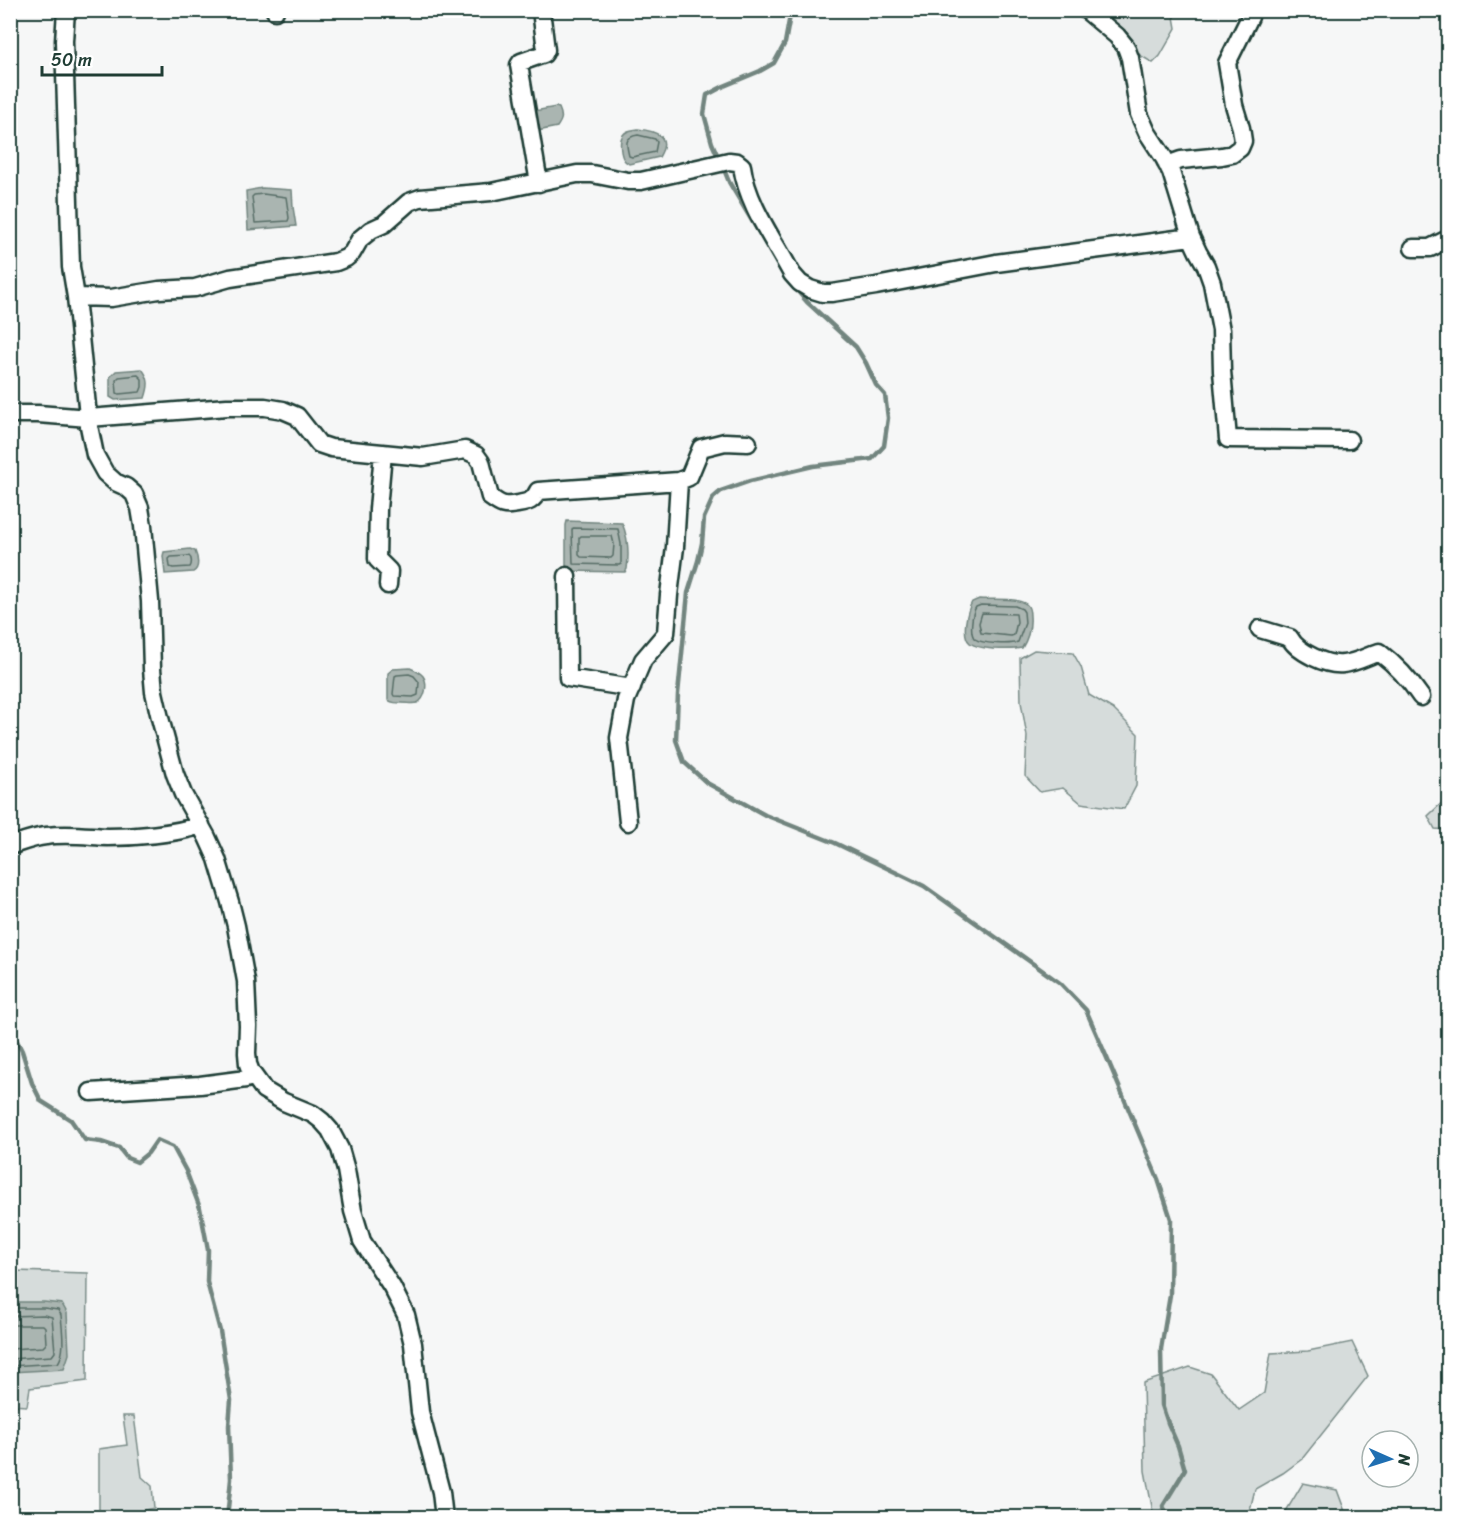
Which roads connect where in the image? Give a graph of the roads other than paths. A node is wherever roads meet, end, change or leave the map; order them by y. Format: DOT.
graph roads {
  1 [pos="66,10"];
  2 [pos="541,10"];
  3 [pos="1086,10"];
  4 [pos="1250,16"];
  5 [pos="1167,165"];
  6 [pos="539,183"];
  7 [pos="1191,237"];
  8 [pos="1449,239"];
  9 [pos="1413,248"];
  10 [pos="76,297"];
  11 [pos="10,414"];
  12 [pos="88,418"];
  13 [pos="1349,440"];
  14 [pos="748,443"];
  15 [pos="383,453"];
  16 [pos="679,481"];
  17 [pos="567,576"];
  18 [pos="388,585"];
  19 [pos="1260,629"];
  20 [pos="632,688"];
  21 [pos="1421,697"];
  22 [pos="628,822"];
  23 [pos="201,825"];
  24 [pos="10,846"];
  25 [pos="253,1076"];
  26 [pos="91,1092"];
  27 [pos="444,1518"];
  1 -- 10 [label="street"];
  2 -- 6 [label="street"];
  3 -- 5 [label="street"];
  4 -- 5 [label="street"];
  5 -- 7 [label="street"];
  6 -- 7 [label="street"];
  6 -- 10 [label="street"];
  7 -- 13 [label="street"];
  8 -- 9 [label="street"];
  10 -- 12 [label="street"];
  11 -- 12 [label="street"];
  12 -- 15 [label="street"];
  12 -- 23 [label="street"];
  14 -- 16 [label="street"];
  15 -- 16 [label="street"];
  15 -- 18 [label="street"];
  16 -- 20 [label="street"];
  17 -- 20 [label="street"];
  19 -- 21 [label="street"];
  20 -- 22 [label="street"];
  23 -- 24 [label="street"];
  23 -- 25 [label="street"];
  25 -- 26 [label="street"];
  25 -- 27 [label="street"];
}
